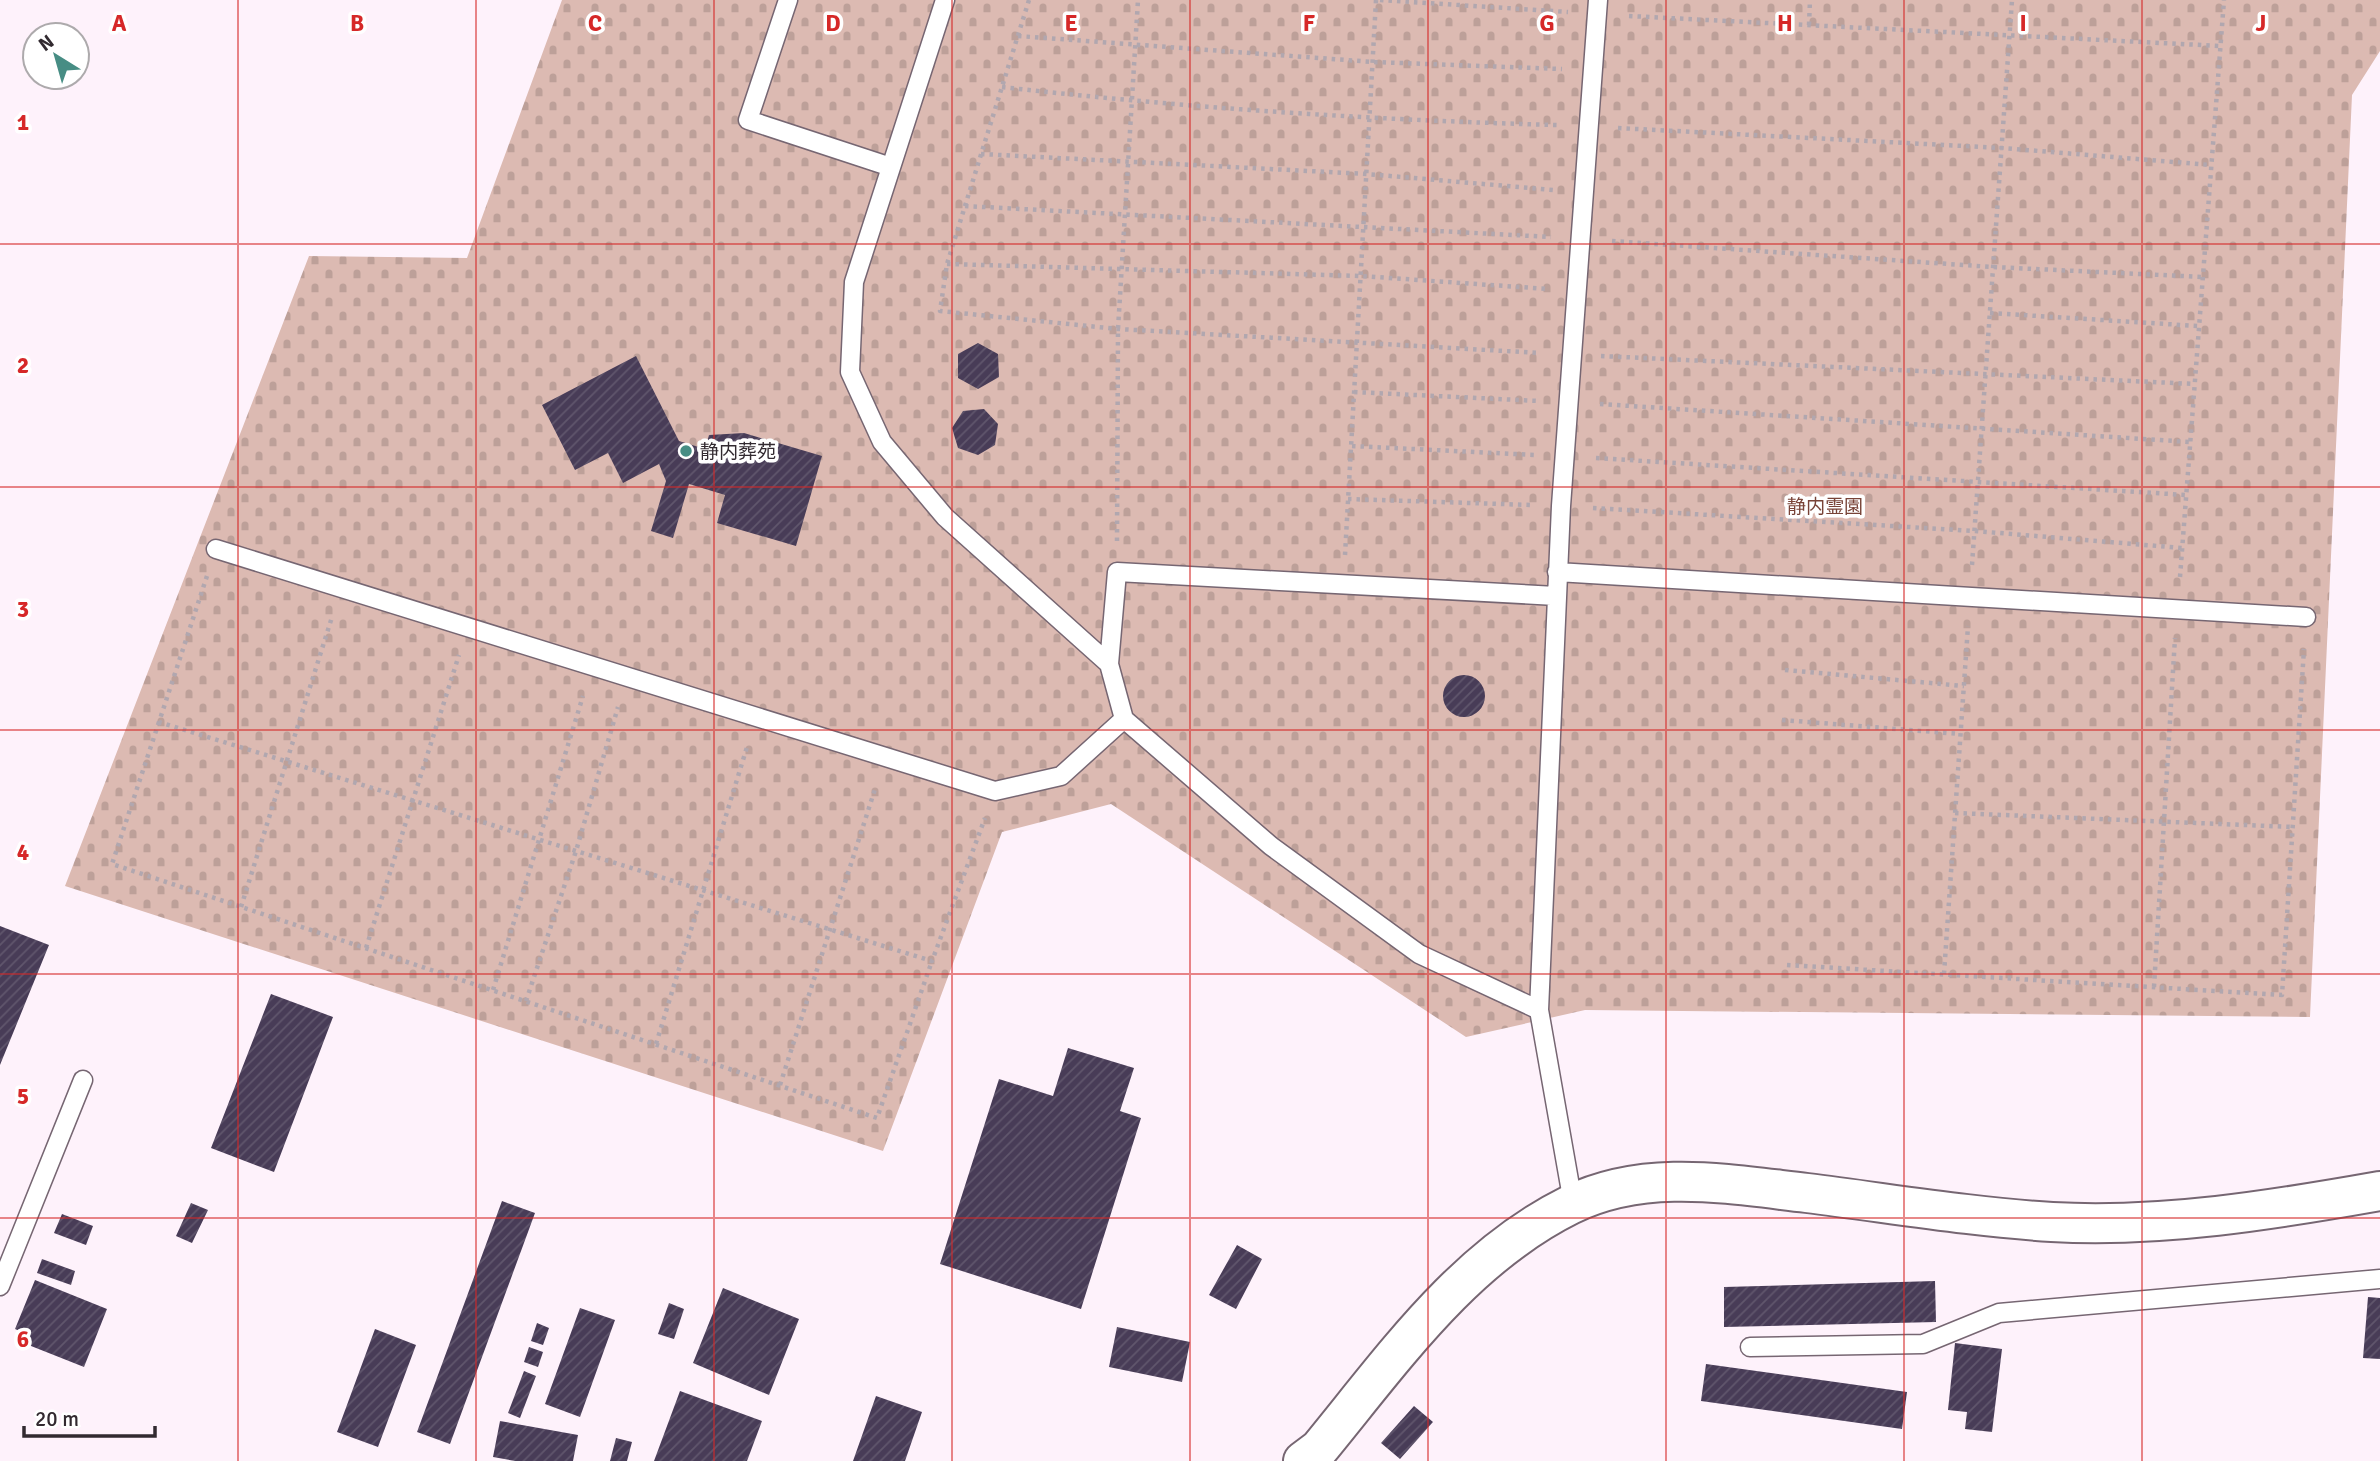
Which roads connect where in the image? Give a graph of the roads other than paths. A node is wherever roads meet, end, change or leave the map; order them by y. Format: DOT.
graph roads {
  1 [pos="788,0"];
  2 [pos="944,0"];
  3 [pos="1597,7"];
  4 [pos="891,167"];
  5 [pos="216,549"];
  6 [pos="1557,572"];
  7 [pos="1556,596"];
  8 [pos="2306,617"];
  9 [pos="1109,664"];
  10 [pos="1124,719"];
  11 [pos="1539,1010"];
  12 [pos="83,1080"];
  13 [pos="2380,1191"];
  14 [pos="1573,1203"];
  15 [pos="2380,1279"];
  16 [pos="0,1286"];
  17 [pos="1751,1347"];
  18 [pos="1303,1461"];
  1 -- 4 [label="lane"];
  2 -- 4 [label="lane"];
  3 -- 6 [label="lane"];
  4 -- 9 [label="lane"];
  5 -- 10 [label="lane"];
  6 -- 7 [label="lane"];
  6 -- 8 [label="lane"];
  7 -- 9 [label="lane"];
  7 -- 11 [label="lane"];
  9 -- 10 [label="lane"];
  10 -- 11 [label="lane"];
  11 -- 14 [label="lane"];
  12 -- 16 [label="lane"];
  13 -- 14 [label="street"];
  14 -- 18 [label="street"];
  15 -- 17 [label="lane"];
}
